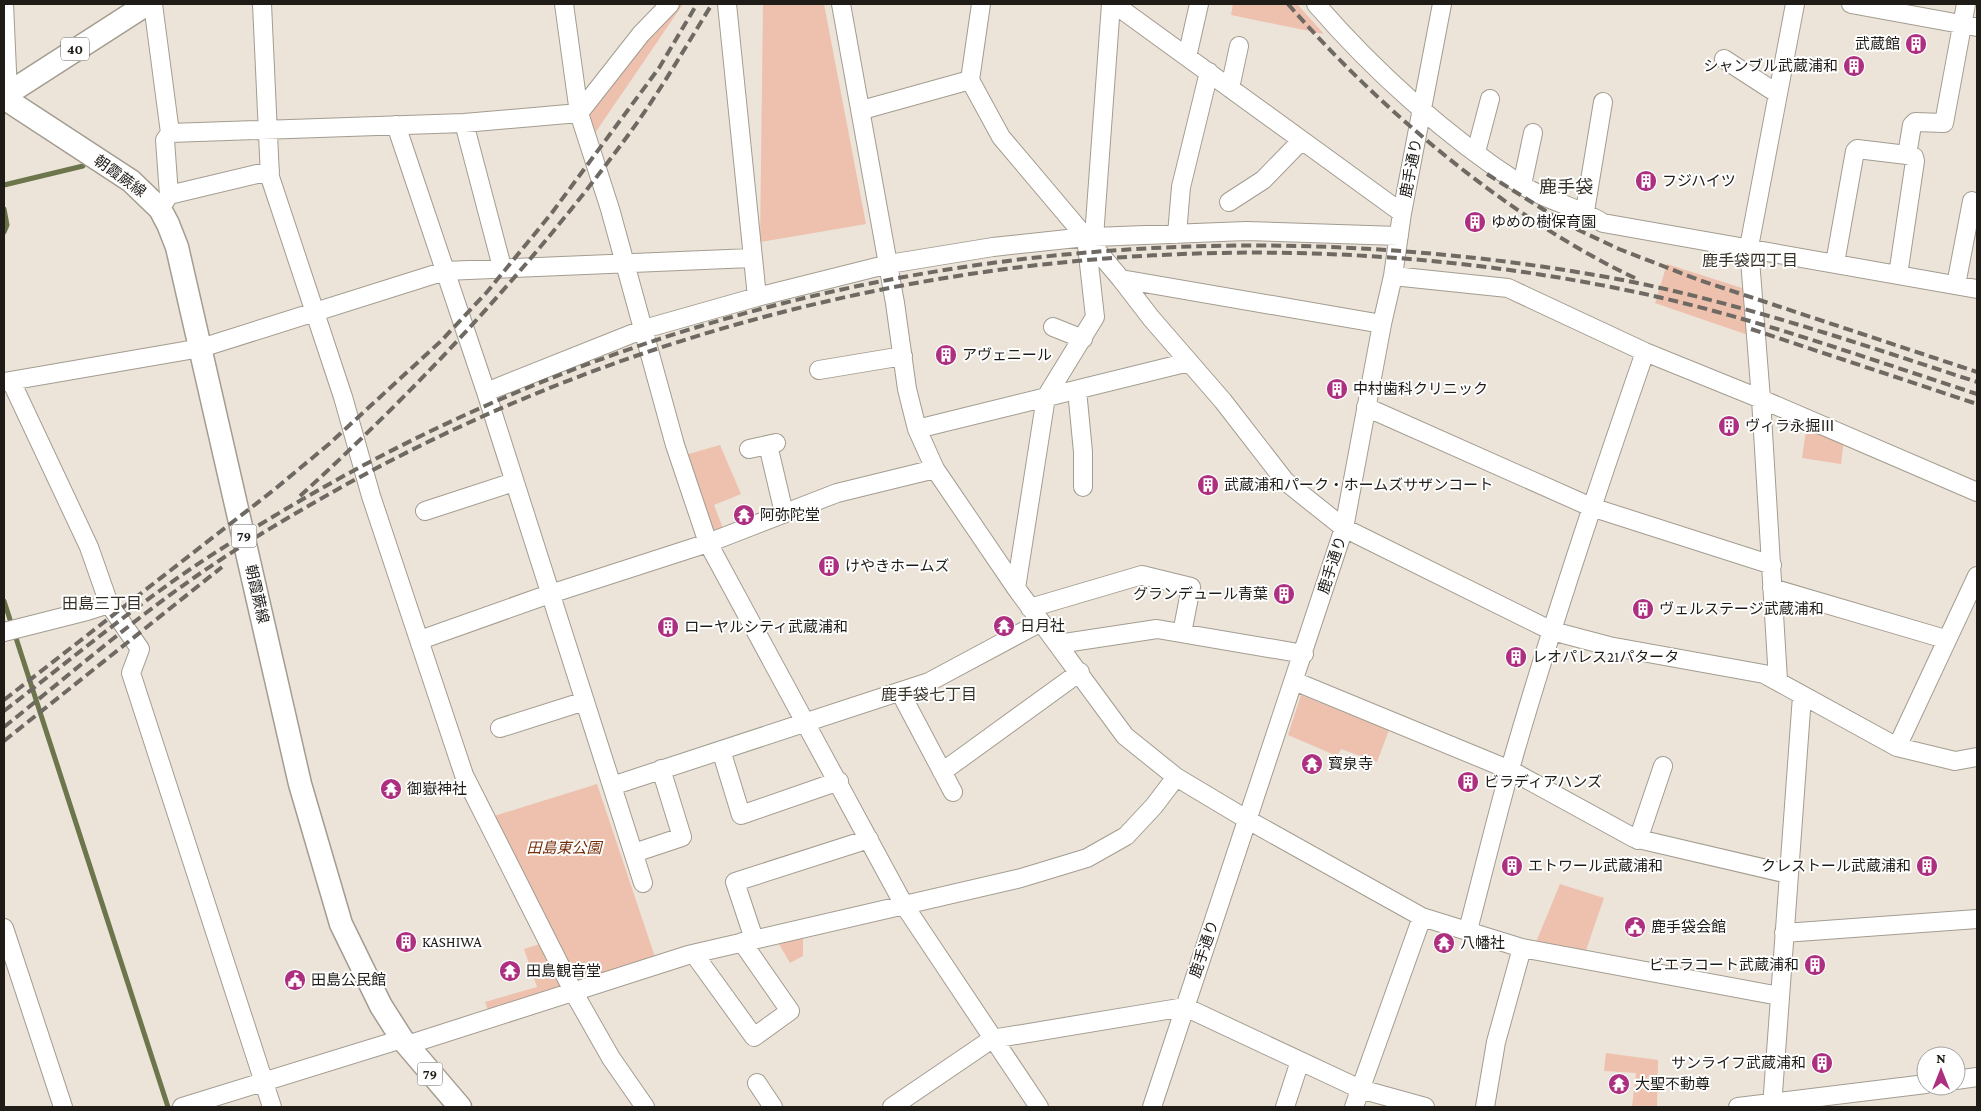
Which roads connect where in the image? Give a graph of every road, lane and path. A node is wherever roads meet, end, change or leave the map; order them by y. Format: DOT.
graph roads {
  1 [pos="4,4"];
  2 [pos="147,4"];
  3 [pos="153,4"];
  4 [pos="564,4"];
  5 [pos="670,4"];
  6 [pos="727,4"];
  7 [pos="841,4"];
  8 [pos="981,4"];
  9 [pos="1112,4"];
  10 [pos="1200,4"];
  11 [pos="1316,4"];
  12 [pos="1442,4"];
  13 [pos="1796,4"];
  14 [pos="1851,4"];
  15 [pos="1966,4"];
  16 [pos="262,8"];
  17 [pos="1970,26"];
  18 [pos="1239,46"];
  19 [pos="1188,57"];
  20 [pos="1724,59"];
  21 [pos="1208,72"];
  22 [pos="970,80"];
  23 [pos="1230,88"];
  24 [pos="1778,94"];
  25 [pos="5,96"];
  26 [pos="1490,99"];
  27 [pos="1603,102"];
  28 [pos="1422,109"];
  29 [pos="862,110"];
  30 [pos="579,112"];
  31 [pos="464,123"];
  32 [pos="396,125"];
  33 [pos="267,130"];
  34 [pos="170,133"];
  35 [pos="1533,133"];
  36 [pos="1301,141"];
  37 [pos="1476,152"];
  38 [pos="1906,155"];
  39 [pos="270,171"];
  40 [pos="1522,185"];
  41 [pos="1972,201"];
  42 [pos="164,202"];
  43 [pos="1229,202"];
  44 [pos="1585,211"];
  45 [pos="1402,213"];
  46 [pos="1177,234"];
  47 [pos="1399,236"];
  48 [pos="1090,237"];
  49 [pos="1749,247"];
  50 [pos="752,258"];
  51 [pos="1835,263"];
  52 [pos="626,264"];
  53 [pos="888,264"];
  54 [pos="502,267"];
  55 [pos="445,271"];
  56 [pos="1898,275"];
  57 [pos="1393,276"];
  58 [pos="1121,279"];
  59 [pos="1956,285"];
  60 [pos="1977,289"];
  61 [pos="757,297"];
  62 [pos="314,313"];
  63 [pos="1382,324"];
  64 [pos="1053,327"];
  65 [pos="644,329"];
  66 [pos="1083,339"];
  67 [pos="201,348"];
  68 [pos="1645,352"];
  69 [pos="902,356"];
  70 [pos="1189,362"];
  71 [pos="818,370"];
  72 [pos="8,382"];
  73 [pos="1077,390"];
  74 [pos="486,392"];
  75 [pos="1046,397"];
  76 [pos="1761,399"];
  77 [pos="1366,406"];
  78 [pos="917,429"];
  79 [pos="749,449"];
  80 [pos="935,469"];
  81 [pos="514,482"];
  82 [pos="1083,487"];
  83 [pos="1977,492"];
  84 [pos="1591,507"];
  85 [pos="425,511"];
  86 [pos="784,513"];
  87 [pos="1344,528"];
  88 [pos="708,544"];
  89 [pos="1772,565"];
  90 [pos="1977,576"];
  91 [pos="1016,588"];
  92 [pos="1772,588"];
  93 [pos="550,594"];
  94 [pos="109,604"];
  95 [pos="1030,608"];
  96 [pos="1041,622"];
  97 [pos="1552,630"];
  98 [pos="4,632"];
  99 [pos="1182,633"];
  100 [pos="1946,639"];
  101 [pos="420,640"];
  102 [pos="1058,644"];
  103 [pos="1304,654"];
  104 [pos="1080,672"];
  105 [pos="1778,680"];
  106 [pos="1294,682"];
  107 [pos="900,692"];
  108 [pos="1802,696"];
  109 [pos="586,701"];
  110 [pos="806,722"];
  111 [pos="500,728"];
  112 [pos="1897,747"];
  113 [pos="721,750"];
  114 [pos="1977,757"];
  115 [pos="1663,766"];
  116 [pos="662,769"];
  117 [pos="1510,770"];
  118 [pos="942,772"];
  119 [pos="1176,777"];
  120 [pos="838,781"];
  121 [pos="612,786"];
  122 [pos="953,792"];
  123 [pos="1248,820"];
  124 [pos="869,839"];
  125 [pos="1638,840"];
  126 [pos="634,853"];
  127 [pos="1788,874"];
  128 [pos="643,883"];
  129 [pos="904,905"];
  130 [pos="1422,917"];
  131 [pos="1977,919"];
  132 [pos="4,929"];
  133 [pos="1468,930"];
  134 [pos="1784,933"];
  135 [pos="748,941"];
  136 [pos="1522,948"];
  137 [pos="694,954"];
  138 [pos="574,992"];
  139 [pos="1780,996"];
  140 [pos="1185,1007"];
  141 [pos="992,1038"];
  142 [pos="405,1042"];
  143 [pos="1300,1061"];
  144 [pos="264,1081"];
  145 [pos="757,1083"];
  146 [pos="1916,1085"];
  147 [pos="1360,1089"];
  148 [pos="1772,1105"];
  149 [pos="63,1107"];
  150 [pos="182,1107"];
  151 [pos="272,1107"];
  152 [pos="460,1107"];
  153 [pos="645,1107"];
  154 [pos="773,1107"];
  155 [pos="892,1107"];
  156 [pos="1040,1107"];
  157 [pos="1152,1107"];
  158 [pos="1285,1107"];
  159 [pos="1354,1107"];
  160 [pos="1426,1107"];
  161 [pos="1485,1107"];
  162 [pos="1738,1107"];
  1 -- 25 [label="street"];
  2 -- 25 [label="main road, 40"];
  3 -- 34 [label="street"];
  4 -- 30 [label="street"];
  5 -- 30 [label="street"];
  6 -- 50 [label="street"];
  7 -- 29 [label="street"];
  8 -- 22 [label="street"];
  9 -- 19 [label="street"];
  9 -- 48 [label="street"];
  10 -- 19 [label="street"];
  11 -- 28 [label="street"];
  12 -- 28 [label="street, 鹿手通り"];
  13 -- 24 [label="street"];
  14 -- 17 [label="street"];
  15 -- 17 [label="street"];
  16 -- 33 [label="street"];
  17 -- 38 [label="street"];
  18 -- 23 [label="street"];
  19 -- 21 [label="street"];
  20 -- 24 [label="street"];
  21 -- 23 [label="street"];
  21 -- 46 [label="street"];
  22 -- 29 [label="street"];
  22 -- 48 [label="street"];
  23 -- 36 [label="street"];
  24 -- 49 [label="street"];
  25 -- 42 [label="main road, 朝霞蕨線 / 79"];
  26 -- 37 [label="street"];
  27 -- 44 [label="street"];
  28 -- 37 [label="street"];
  28 -- 45 [label="street, 鹿手通り"];
  29 -- 53 [label="street"];
  30 -- 31 [label="street"];
  30 -- 52 [label="street"];
  31 -- 32 [label="street"];
  31 -- 54 [label="street"];
  32 -- 33 [label="street"];
  32 -- 55 [label="street"];
  33 -- 34 [label="street"];
  33 -- 39 [label="street"];
  34 -- 42 [label="street"];
  35 -- 40 [label="street"];
  36 -- 43 [label="street"];
  36 -- 45 [label="street"];
  37 -- 40 [label="street"];
  38 -- 51 [label="street"];
  38 -- 56 [label="street"];
  39 -- 42 [label="street"];
  39 -- 62 [label="street"];
  40 -- 44 [label="street"];
  41 -- 59 [label="street"];
  42 -- 67 [label="main road, 朝霞蕨線 / 79"];
  44 -- 49 [label="street"];
  45 -- 47 [label="street, 鹿手通り"];
  46 -- 47 [label="street"];
  46 -- 48 [label="street"];
  47 -- 57 [label="street, 鹿手通り"];
  48 -- 53 [label="street"];
  48 -- 58 [label="street"];
  48 -- 66 [label="street"];
  49 -- 51 [label="street"];
  49 -- 76 [label="street"];
  50 -- 52 [label="street"];
  50 -- 61 [label="street"];
  51 -- 56 [label="street"];
  52 -- 54 [label="street"];
  52 -- 65 [label="street"];
  53 -- 61 [label="street"];
  53 -- 69 [label="street"];
  54 -- 55 [label="street"];
  55 -- 62 [label="street"];
  55 -- 74 [label="street"];
  56 -- 59 [label="street"];
  57 -- 63 [label="street, 鹿手通り"];
  57 -- 68 [label="street"];
  58 -- 63 [label="street"];
  58 -- 70 [label="street"];
  59 -- 60 [label="street"];
  61 -- 65 [label="street"];
  62 -- 67 [label="street"];
  62 -- 101 [label="street"];
  63 -- 77 [label="street, 鹿手通り"];
  64 -- 66 [label="street"];
  65 -- 74 [label="street"];
  65 -- 88 [label="street"];
  66 -- 75 [label="street"];
  67 -- 72 [label="street"];
  67 -- 142 [label="main road, 朝霞蕨線 / 79"];
  68 -- 76 [label="street"];
  68 -- 84 [label="street"];
  69 -- 71 [label="street"];
  69 -- 78 [label="street"];
  70 -- 73 [label="street"];
  70 -- 87 [label="street"];
  72 -- 94 [label="street"];
  73 -- 75 [label="street"];
  73 -- 82 [label="street"];
  74 -- 81 [label="street"];
  75 -- 78 [label="street"];
  75 -- 91 [label="street"];
  76 -- 83 [label="street"];
  76 -- 89 [label="street"];
  77 -- 84 [label="street"];
  77 -- 87 [label="street, 鹿手通り"];
  78 -- 80 [label="street"];
  79 -- 86 [label="street"];
  80 -- 86 [label="street"];
  80 -- 91 [label="street"];
  81 -- 85 [label="street"];
  81 -- 93 [label="street"];
  84 -- 89 [label="street"];
  84 -- 97 [label="street"];
  86 -- 88 [label="street"];
  87 -- 97 [label="street"];
  87 -- 103 [label="street, 鹿手通り"];
  88 -- 93 [label="street"];
  88 -- 110 [label="street"];
  89 -- 92 [label="street"];
  90 -- 100 [label="street"];
  91 -- 95 [label="street"];
  92 -- 100 [label="street"];
  92 -- 105 [label="street"];
  93 -- 101 [label="street"];
  93 -- 109 [label="street"];
  94 -- 98 [label="street"];
  94 -- 144 [label="street"];
  95 -- 96 [label="street"];
  95 -- 99 [label="street"];
  96 -- 102 [label="street"];
  96 -- 107 [label="street"];
  97 -- 105 [label="street"];
  97 -- 117 [label="street"];
  99 -- 102 [label="street"];
  99 -- 103 [label="street"];
  100 -- 112 [label="street"];
  101 -- 138 [label="street"];
  102 -- 104 [label="street"];
  103 -- 106 [label="street, 鹿手通り"];
  104 -- 118 [label="street"];
  104 -- 119 [label="street"];
  105 -- 108 [label="street"];
  106 -- 117 [label="street"];
  106 -- 123 [label="street, 鹿手通り"];
  107 -- 110 [label="street"];
  107 -- 118 [label="street"];
  108 -- 112 [label="street"];
  108 -- 127 [label="street"];
  109 -- 111 [label="street"];
  109 -- 121 [label="street"];
  110 -- 113 [label="street"];
  110 -- 120 [label="street"];
  112 -- 114 [label="street"];
  113 -- 116 [label="street"];
  113 -- 120 [label="street"];
  115 -- 125 [label="street"];
  116 -- 121 [label="street"];
  116 -- 126 [label="street"];
  117 -- 125 [label="street"];
  117 -- 133 [label="street"];
  118 -- 122 [label="street"];
  119 -- 123 [label="street"];
  119 -- 129 [label="street"];
  120 -- 124 [label="street"];
  121 -- 126 [label="street"];
  123 -- 130 [label="street"];
  123 -- 140 [label="street, 鹿手通り"];
  124 -- 129 [label="street"];
  124 -- 135 [label="street"];
  125 -- 127 [label="street"];
  126 -- 128 [label="street"];
  127 -- 134 [label="street"];
  129 -- 135 [label="street"];
  129 -- 141 [label="street"];
  130 -- 133 [label="street"];
  130 -- 147 [label="street"];
  131 -- 134 [label="street"];
  132 -- 149 [label="street"];
  133 -- 136 [label="street"];
  134 -- 139 [label="street"];
  135 -- 137 [label="street"];
  135 -- 137 [label="street"];
  136 -- 139 [label="street"];
  136 -- 161 [label="street"];
  137 -- 138 [label="street"];
  138 -- 142 [label="street"];
  138 -- 153 [label="street"];
  139 -- 148 [label="street"];
  140 -- 141 [label="street"];
  140 -- 143 [label="street"];
  140 -- 157 [label="street, 鹿手通り"];
  141 -- 155 [label="street"];
  141 -- 156 [label="street"];
  142 -- 144 [label="street"];
  142 -- 152 [label="main road, 朝霞蕨線 / 79"];
  143 -- 147 [label="street"];
  143 -- 158 [label="street"];
  144 -- 150 [label="street"];
  144 -- 151 [label="street"];
  145 -- 154 [label="street"];
  146 -- 148 [label="street"];
  147 -- 159 [label="street"];
  147 -- 160 [label="street"];
  148 -- 162 [label="street"];
}
